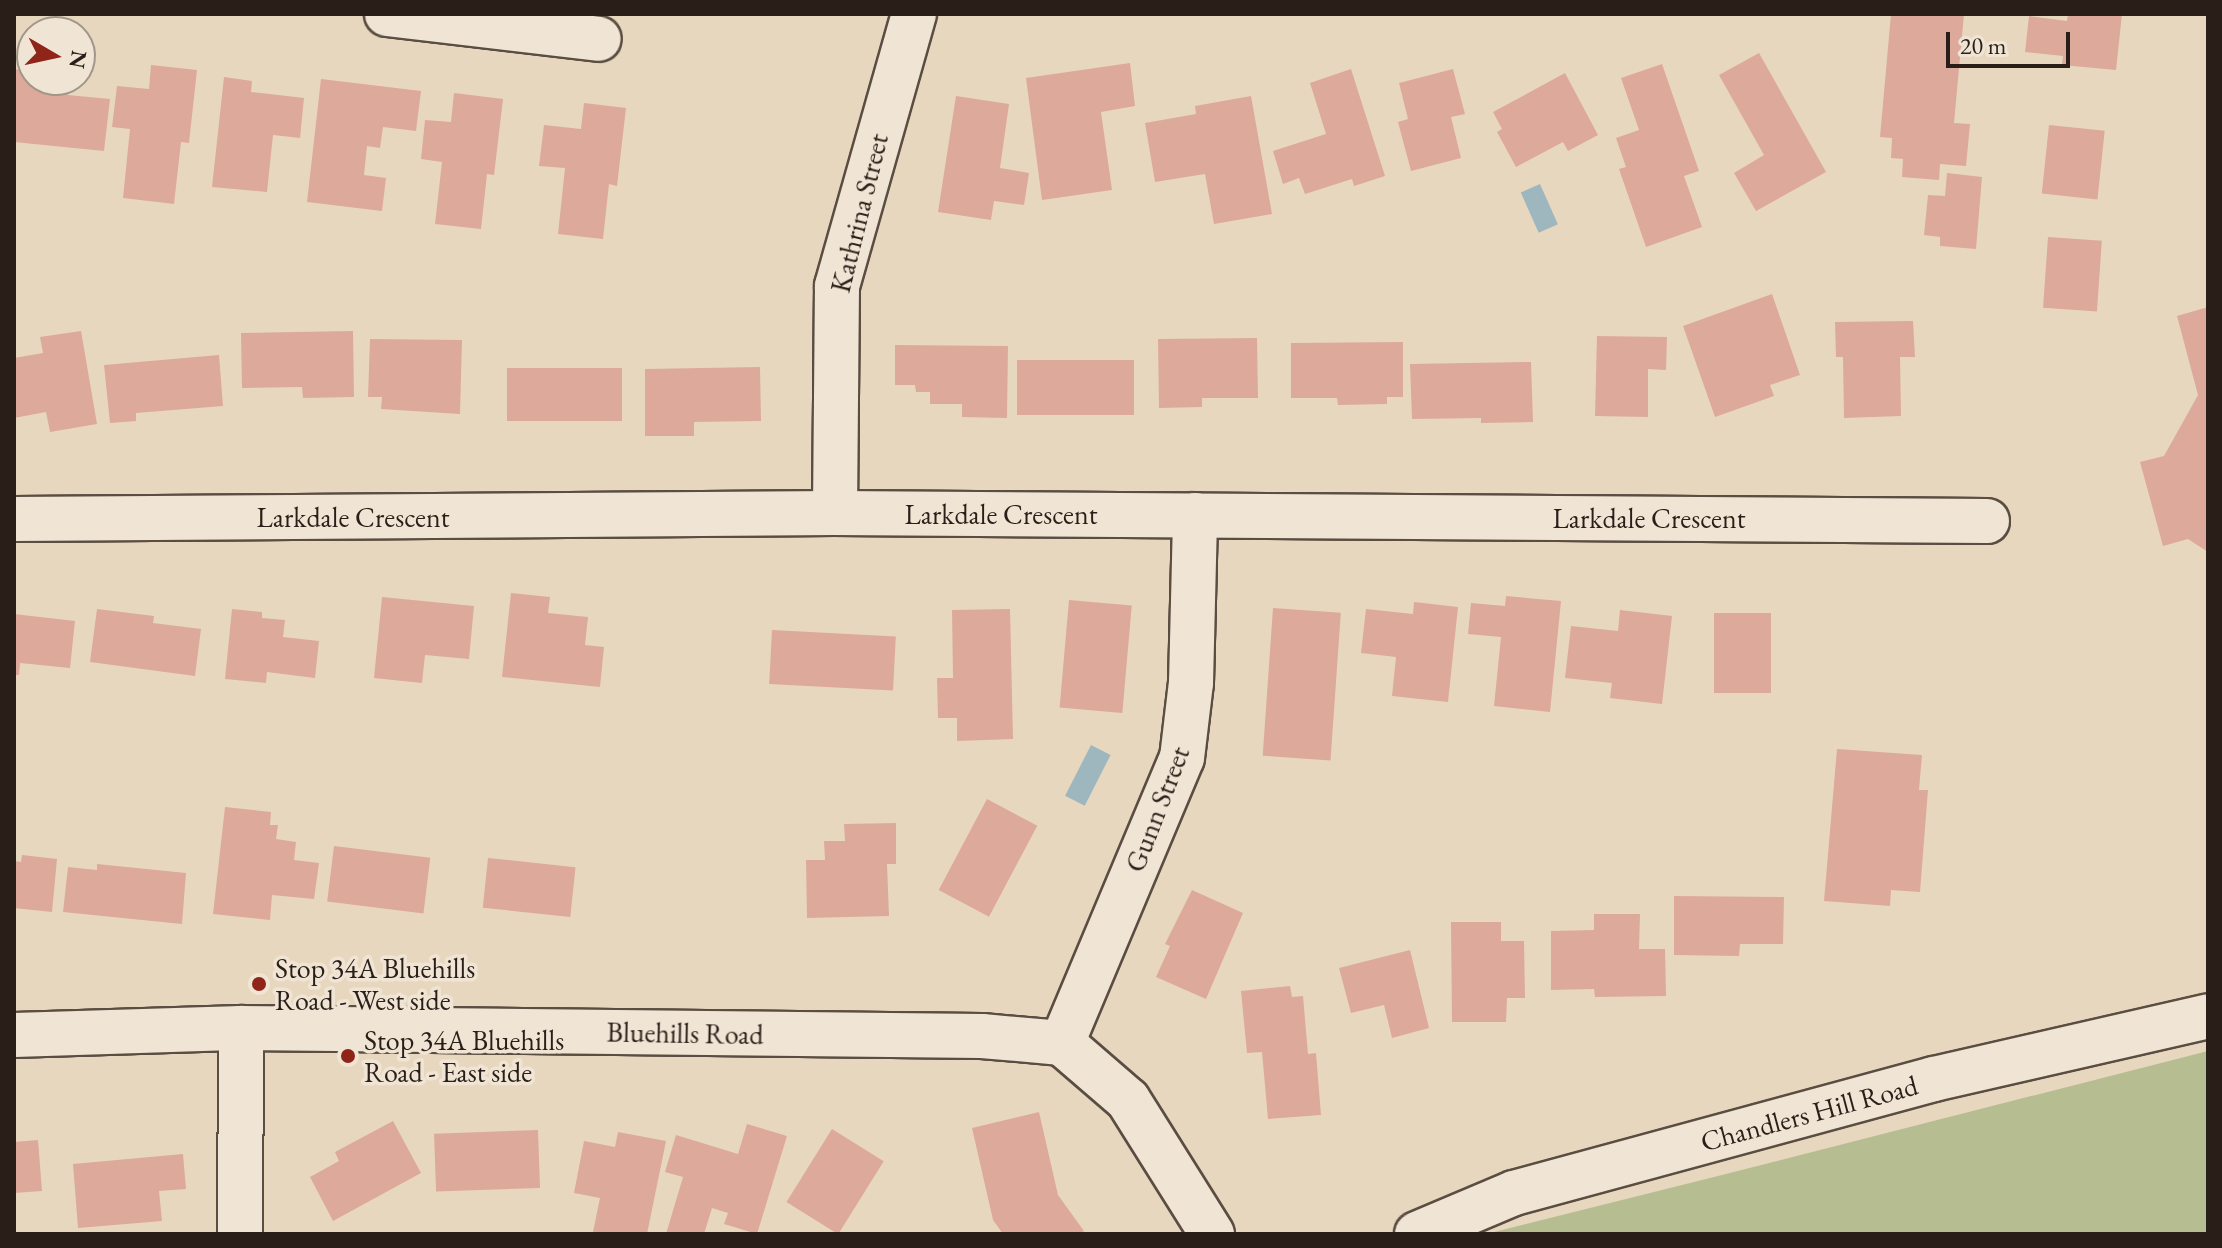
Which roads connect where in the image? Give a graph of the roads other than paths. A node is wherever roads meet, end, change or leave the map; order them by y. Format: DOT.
graph roads {
  1 [pos="398,14"];
  2 [pos="914,14"];
  3 [pos="599,39"];
  4 [pos="835,513"];
  5 [pos="1195,515"];
  6 [pos="14,519"];
  7 [pos="1987,521"];
  8 [pos="2208,1016"];
  9 [pos="241,1028"];
  10 [pos="14,1035"];
  11 [pos="1062,1043"];
  12 [pos="240,1234"];
  13 [pos="1212,1234"];
  14 [pos="1417,1234"];
  1 -- 3 [label="street"];
  2 -- 4 [label="street, Kathrina Street"];
  4 -- 5 [label="street, Larkdale Crescent"];
  4 -- 6 [label="street, Larkdale Crescent"];
  5 -- 7 [label="street, Larkdale Crescent"];
  5 -- 11 [label="street, Gunn Street"];
  8 -- 14 [label="street, Chandlers Hill Road"];
  9 -- 10 [label="street, Bluehills Road"];
  9 -- 11 [label="street, Bluehills Road"];
  9 -- 12 [label="street"];
  11 -- 13 [label="street"];
}
